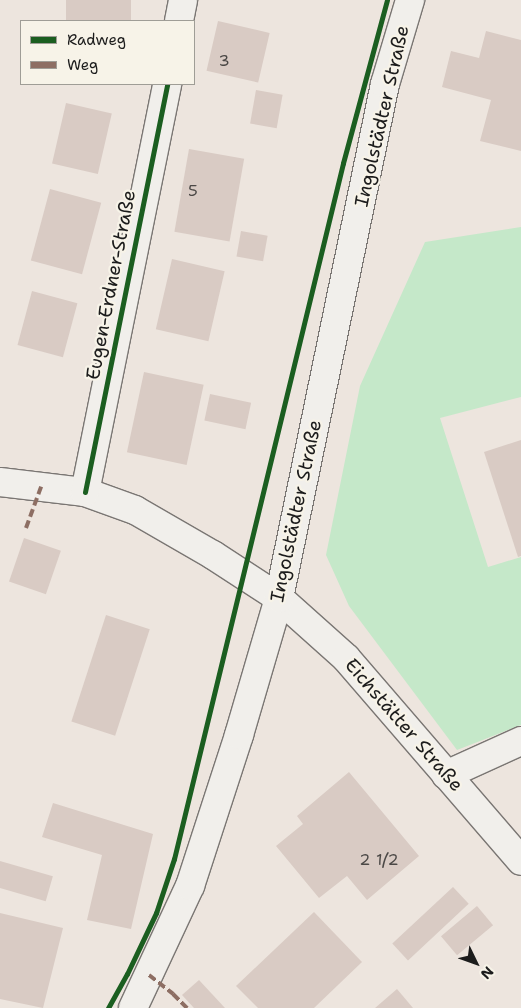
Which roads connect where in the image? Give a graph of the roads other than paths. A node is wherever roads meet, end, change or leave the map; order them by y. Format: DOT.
graph roads {
  1 [pos="183,0"];
  2 [pos="410,0"];
  3 [pos="179,20"];
  4 [pos="167,85"];
  5 [pos="0,482"];
  6 [pos="85,492"];
  7 [pos="279,598"];
  8 [pos="521,741"];
  9 [pos="446,775"];
  10 [pos="521,861"];
  11 [pos="134,1008"];
  1 -- 3 [label="main road"];
  2 -- 7 [label="main road, Ingolstädter Straße"];
  4 -- 6 [label="main road, Eugen-Erdner-Straße"];
  5 -- 6 [label="main road, Eichstätter Straße"];
  6 -- 7 [label="main road, Eichstätter Straße"];
  7 -- 9 [label="main road, Eichstätter Straße"];
  7 -- 11 [label="main road, Ingolstädter Straße"];
  8 -- 9 [label="main road"];
  9 -- 10 [label="main road, Eichstätter Straße"];
}
